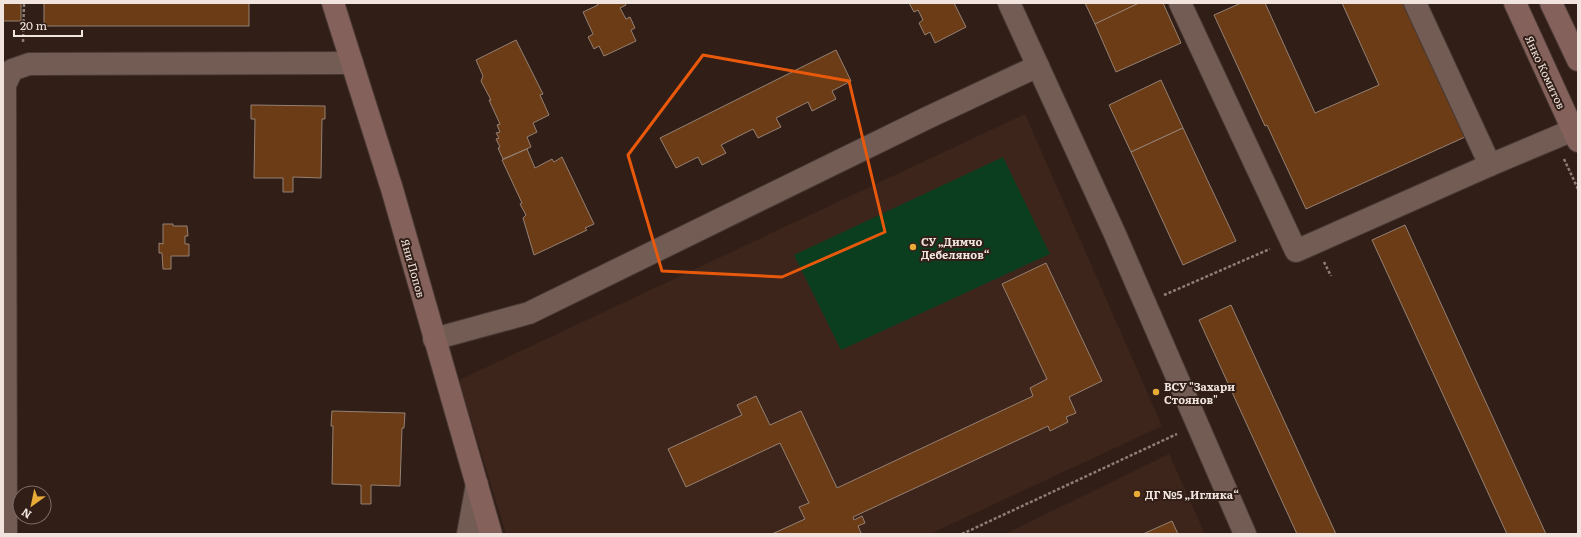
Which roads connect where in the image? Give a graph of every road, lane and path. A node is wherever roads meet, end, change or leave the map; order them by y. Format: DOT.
graph roads {
  1 [pos="24,3"];
  2 [pos="333,3"];
  3 [pos="1009,3"];
  4 [pos="1180,3"];
  5 [pos="1415,3"];
  6 [pos="1514,3"];
  7 [pos="1551,3"];
  8 [pos="1578,60"];
  9 [pos="352,62"];
  10 [pos="1038,66"];
  11 [pos="12,70"];
  12 [pos="1576,136"];
  13 [pos="1490,165"];
  14 [pos="1290,240"];
  15 [pos="1144,303"];
  16 [pos="434,339"];
  17 [pos="1197,425"];
  18 [pos="477,484"];
  19 [pos="6,534"];
  20 [pos="468,534"];
  21 [pos="491,534"];
  22 [pos="962,534"];
  23 [pos="1245,534"];
  1 -- 11 [label="path"];
  2 -- 9 [label="street, Яни Попов"];
  3 -- 10 [label="street"];
  4 -- 14 [label="street"];
  5 -- 13 [label="street"];
  6 -- 12 [label="street, Янко Комитов"];
  7 -- 8 [label="street"];
  9 -- 11 [label="street"];
  9 -- 16 [label="street, Яни Попов"];
  10 -- 15 [label="street"];
  10 -- 16 [label="street"];
  11 -- 19 [label="street"];
  12 -- 13 [label="street"];
  13 -- 14 [label="street"];
  14 -- 15 [label="path"];
  15 -- 17 [label="street"];
  16 -- 18 [label="street, Яни Попов"];
  17 -- 22 [label="path"];
  17 -- 23 [label="street"];
  18 -- 20 [label="street"];
  18 -- 21 [label="street, Яни Попов"];
}
